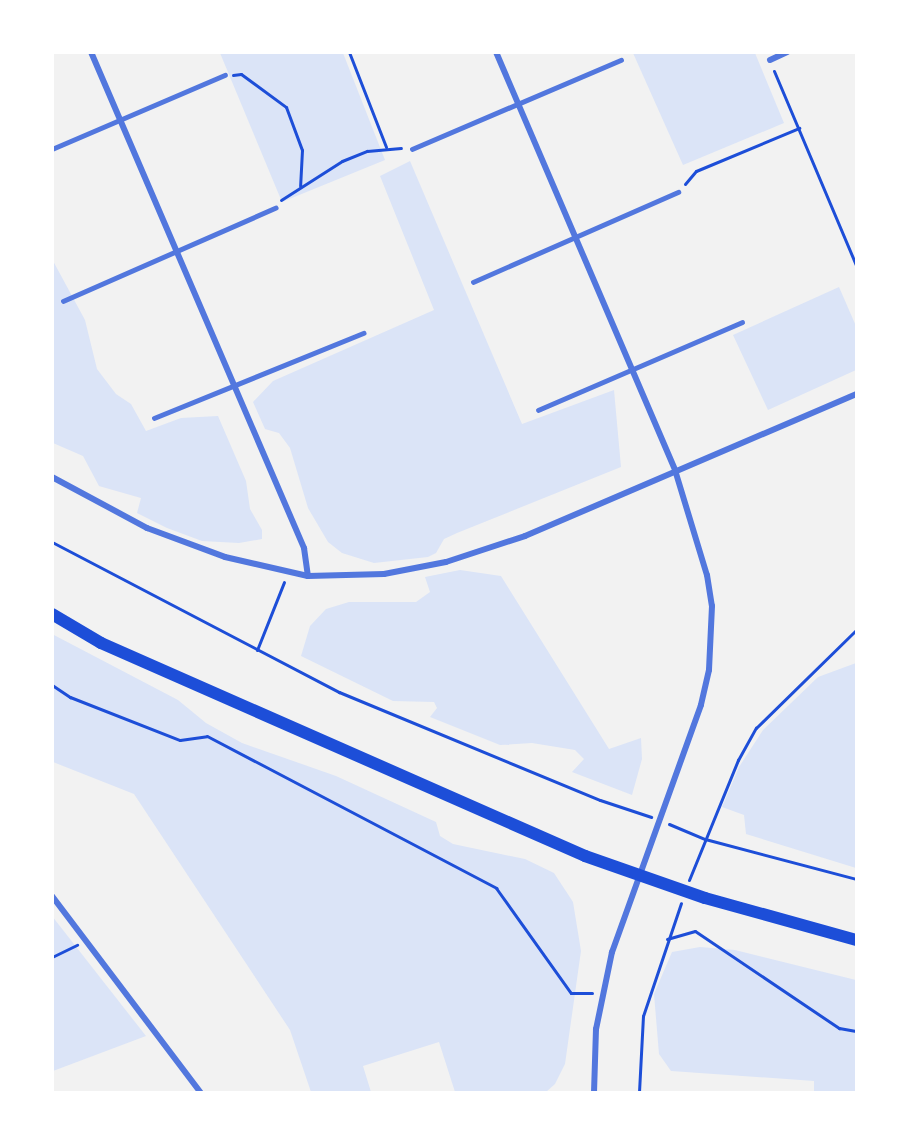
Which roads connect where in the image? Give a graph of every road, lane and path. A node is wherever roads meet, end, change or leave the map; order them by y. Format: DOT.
graph roads {
  1 [pos="91,52"];
  2 [pos="349,52"];
  3 [pos="496,52"];
  4 [pos="787,52"];
  5 [pos="621,60"];
  6 [pos="770,60"];
  7 [pos="225,75"];
  8 [pos="519,105"];
  9 [pos="120,119"];
  10 [pos="799,128"];
  11 [pos="386,147"];
  12 [pos="52,149"];
  13 [pos="412,149"];
  14 [pos="300,186"];
  15 [pos="678,192"];
  16 [pos="275,208"];
  17 [pos="575,236"];
  18 [pos="177,253"];
  19 [pos="856,265"];
  20 [pos="473,282"];
  21 [pos="63,302"];
  22 [pos="742,322"];
  23 [pos="363,333"];
  24 [pos="633,370"];
  25 [pos="235,385"];
  26 [pos="856,394"];
  27 [pos="538,410"];
  28 [pos="154,418"];
  29 [pos="675,470"];
  30 [pos="52,477"];
  31 [pos="52,542"];
  32 [pos="287,572"];
  33 [pos="308,576"];
  34 [pos="52,614"];
  35 [pos="856,630"];
  36 [pos="257,650"];
  37 [pos="52,685"];
  38 [pos="659,819"];
  39 [pos="705,839"];
  40 [pos="856,879"];
  41 [pos="688,884"];
  42 [pos="684,895"];
  43 [pos="52,896"];
  44 [pos="86,938"];
  45 [pos="666,939"];
  46 [pos="856,940"];
  47 [pos="52,957"];
  48 [pos="603,993"];
  49 [pos="856,1031"];
  50 [pos="200,1092"];
  51 [pos="594,1092"];
  52 [pos="639,1092"];
  1 -- 9 [label="street"];
  2 -- 11 [label="path"];
  3 -- 8 [label="street"];
  4 -- 6 [label="street"];
  5 -- 8 [label="lane"];
  6 -- 10 [label="path"];
  7 -- 9 [label="lane"];
  7 -- 14 [label="path"];
  8 -- 13 [label="lane"];
  8 -- 17 [label="street"];
  9 -- 12 [label="lane"];
  9 -- 18 [label="street"];
  10 -- 15 [label="path"];
  10 -- 19 [label="path"];
  11 -- 13 [label="path"];
  11 -- 14 [label="path"];
  14 -- 16 [label="path"];
  15 -- 17 [label="lane"];
  16 -- 18 [label="lane"];
  17 -- 20 [label="lane"];
  17 -- 24 [label="street"];
  18 -- 21 [label="lane"];
  18 -- 25 [label="street"];
  22 -- 24 [label="lane"];
  23 -- 25 [label="lane"];
  24 -- 27 [label="lane"];
  24 -- 29 [label="street"];
  25 -- 28 [label="lane"];
  25 -- 33 [label="street"];
  26 -- 29 [label="street"];
  29 -- 33 [label="street"];
  29 -- 38 [label="street"];
  30 -- 32 [label="street"];
  31 -- 36 [label="path"];
  32 -- 33 [label="street"];
  32 -- 36 [label="path"];
  34 -- 46 [label="main road"];
  35 -- 39 [label="path"];
  36 -- 38 [label="path"];
  37 -- 48 [label="path"];
  38 -- 39 [label="path"];
  38 -- 48 [label="street"];
  39 -- 40 [label="path"];
  39 -- 41 [label="path"];
  42 -- 45 [label="path"];
  43 -- 44 [label="street"];
  44 -- 47 [label="path"];
  44 -- 50 [label="street"];
  45 -- 49 [label="path"];
  45 -- 52 [label="path"];
  48 -- 51 [label="street"];
}
